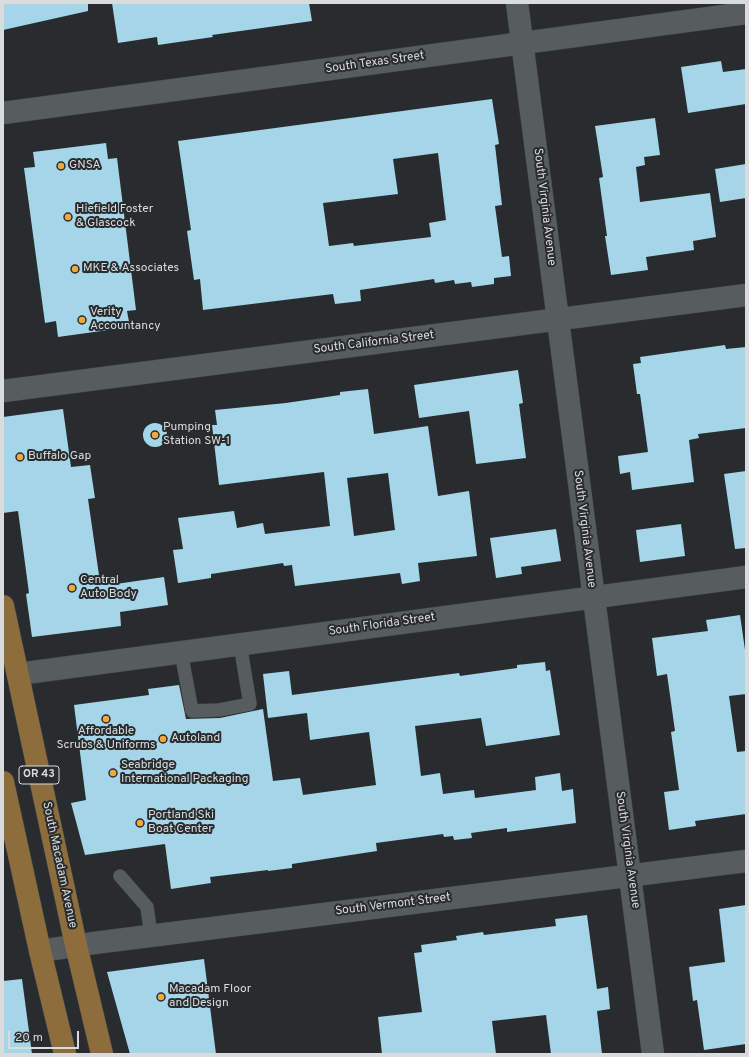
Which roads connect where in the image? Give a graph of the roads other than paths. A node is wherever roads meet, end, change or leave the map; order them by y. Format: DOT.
graph roads {
  1 [pos="517,3"];
  2 [pos="746,13"];
  3 [pos="522,42"];
  4 [pos="3,113"];
  5 [pos="746,295"];
  6 [pos="558,319"];
  7 [pos="3,391"];
  8 [pos="746,577"];
  9 [pos="593,597"];
  10 [pos="3,606"];
  11 [pos="240,644"];
  12 [pos="181,652"];
  13 [pos="18,674"];
  14 [pos="3,782"];
  15 [pos="746,861"];
  16 [pos="120,876"];
  17 [pos="631,876"];
  18 [pos="151,935"];
  19 [pos="76,945"];
  20 [pos="40,951"];
  21 [pos="65,1054"];
  22 [pos="102,1054"];
  23 [pos="653,1054"];
  1 -- 3 [label="street, South Virginia Avenue"];
  2 -- 3 [label="street, South Texas Street"];
  3 -- 4 [label="street, South Texas Street"];
  3 -- 6 [label="street, South Virginia Avenue"];
  5 -- 6 [label="street, South California Street"];
  6 -- 7 [label="street, South California Street"];
  6 -- 9 [label="street, South Virginia Avenue"];
  8 -- 9 [label="street, South Florida Street"];
  9 -- 11 [label="street, South Florida Street"];
  9 -- 17 [label="street, South Virginia Avenue"];
  10 -- 13 [label="main road, South Macadam Avenue / OR 43"];
  11 -- 12 [label="street, South Florida Street"];
  11 -- 12 [label="lane"];
  12 -- 13 [label="street, South Florida Street"];
  13 -- 19 [label="main road, South Macadam Avenue / OR 43"];
  14 -- 20 [label="main road, OR 43"];
  15 -- 17 [label="street, South Vermont Street"];
  16 -- 18 [label="lane"];
  17 -- 18 [label="street, South Vermont Street"];
  17 -- 23 [label="street, South Virginia Avenue"];
  18 -- 19 [label="street, South Vermont Street"];
  19 -- 20 [label="street, South Vermont Street"];
  19 -- 22 [label="main road, South Macadam Avenue / OR 43"];
  20 -- 21 [label="main road, OR 43"];
}
